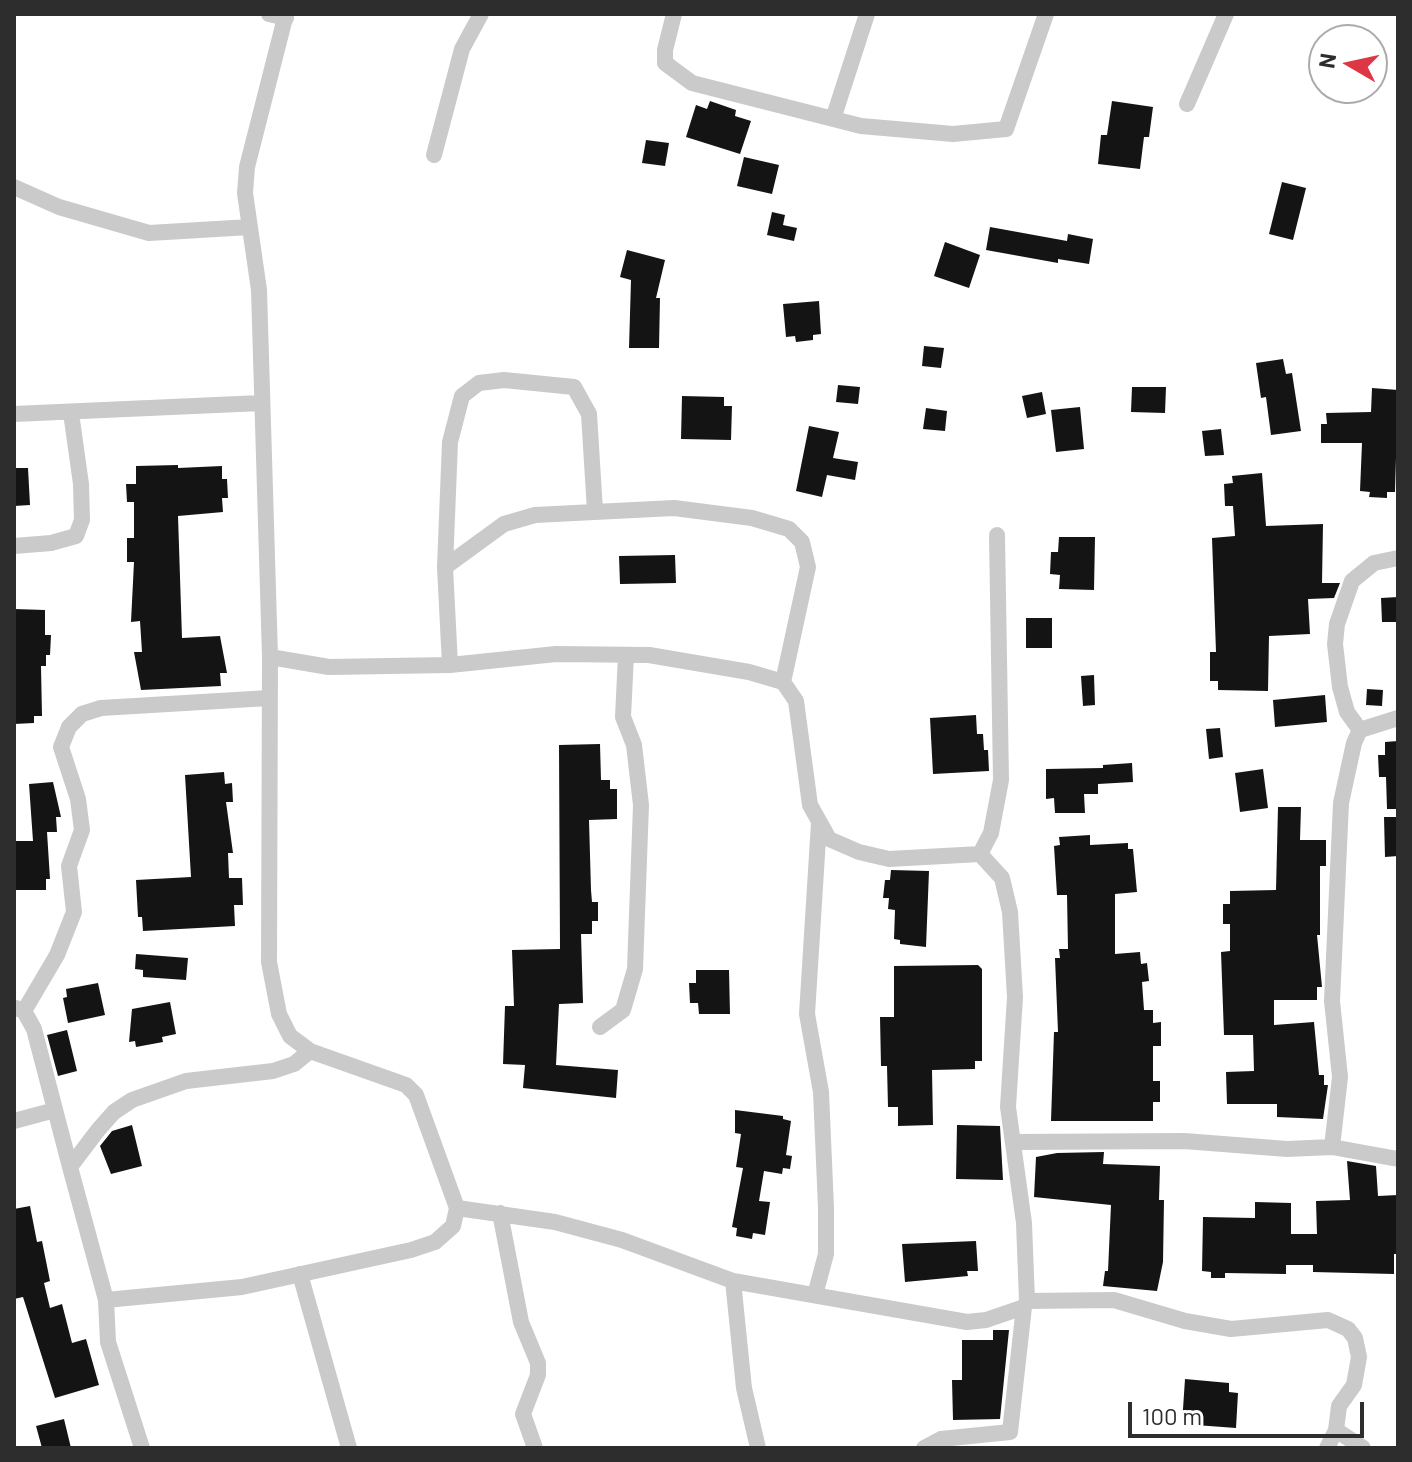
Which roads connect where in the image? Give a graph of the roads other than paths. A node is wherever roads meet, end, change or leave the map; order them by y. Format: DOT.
graph roads {
  1 [pos="481,14"];
  2 [pos="674,14"];
  3 [pos="867,14"];
  4 [pos="1046,14"];
  5 [pos="1226,14"];
  6 [pos="280,15"];
  7 [pos="1187,104"];
  8 [pos="833,119"];
  9 [pos="434,155"];
  10 [pos="14,187"];
  11 [pos="250,227"];
  12 [pos="261,403"];
  13 [pos="71,413"];
  14 [pos="14,414"];
  15 [pos="595,511"];
  16 [pos="997,535"];
  17 [pos="14,546"];
  18 [pos="1398,558"];
  19 [pos="445,567"];
  20 [pos="626,655"];
  21 [pos="270,657"];
  22 [pos="450,665"];
  23 [pos="783,682"];
  24 [pos="269,698"];
  25 [pos="1398,718"];
  26 [pos="1360,730"];
  27 [pos="819,822"];
  28 [pos="980,854"];
  29 [pos="19,1009"];
  30 [pos="600,1027"];
  31 [pos="310,1051"];
  32 [pos="55,1110"];
  33 [pos="14,1121"];
  34 [pos="1014,1142"];
  35 [pos="1332,1147"];
  36 [pos="1398,1159"];
  37 [pos="70,1167"];
  38 [pos="457,1208"];
  39 [pos="500,1213"];
  40 [pos="300,1274"];
  41 [pos="733,1281"];
  42 [pos="815,1295"];
  43 [pos="106,1300"];
  44 [pos="1026,1304"];
  45 [pos="1336,1430"];
  46 [pos="142,1448"];
  47 [pos="349,1448"];
  48 [pos="535,1448"];
  49 [pos="758,1448"];
  50 [pos="924,1448"];
  51 [pos="1327,1448"];
  52 [pos="1363,1448"];
  1 -- 9 [label="street"];
  2 -- 8 [label="street"];
  3 -- 8 [label="street"];
  4 -- 8 [label="street"];
  5 -- 7 [label="street"];
  6 -- 11 [label="street"];
  10 -- 11 [label="street"];
  11 -- 12 [label="street"];
  12 -- 13 [label="street"];
  12 -- 21 [label="street"];
  13 -- 14 [label="street"];
  13 -- 17 [label="street"];
  15 -- 19 [label="street"];
  15 -- 19 [label="street"];
  15 -- 23 [label="street"];
  16 -- 28 [label="street"];
  18 -- 26 [label="street"];
  19 -- 22 [label="street"];
  20 -- 22 [label="street"];
  20 -- 23 [label="street"];
  20 -- 30 [label="street"];
  21 -- 22 [label="street"];
  21 -- 24 [label="street"];
  23 -- 27 [label="street"];
  24 -- 29 [label="street"];
  24 -- 31 [label="street"];
  25 -- 26 [label="street"];
  26 -- 35 [label="street"];
  27 -- 28 [label="street"];
  27 -- 42 [label="street"];
  28 -- 34 [label="street"];
  29 -- 32 [label="street"];
  31 -- 37 [label="street"];
  31 -- 38 [label="street"];
  32 -- 33 [label="street"];
  32 -- 37 [label="street"];
  34 -- 35 [label="street"];
  34 -- 44 [label="street"];
  35 -- 36 [label="street"];
  37 -- 43 [label="street"];
  38 -- 39 [label="street"];
  38 -- 40 [label="street"];
  39 -- 41 [label="street"];
  39 -- 48 [label="street"];
  40 -- 43 [label="street"];
  40 -- 47 [label="street"];
  41 -- 42 [label="street"];
  41 -- 49 [label="street"];
  42 -- 44 [label="street"];
  43 -- 46 [label="street"];
  44 -- 45 [label="street"];
  44 -- 50 [label="street"];
  45 -- 51 [label="street"];
  45 -- 52 [label="street"];
}
